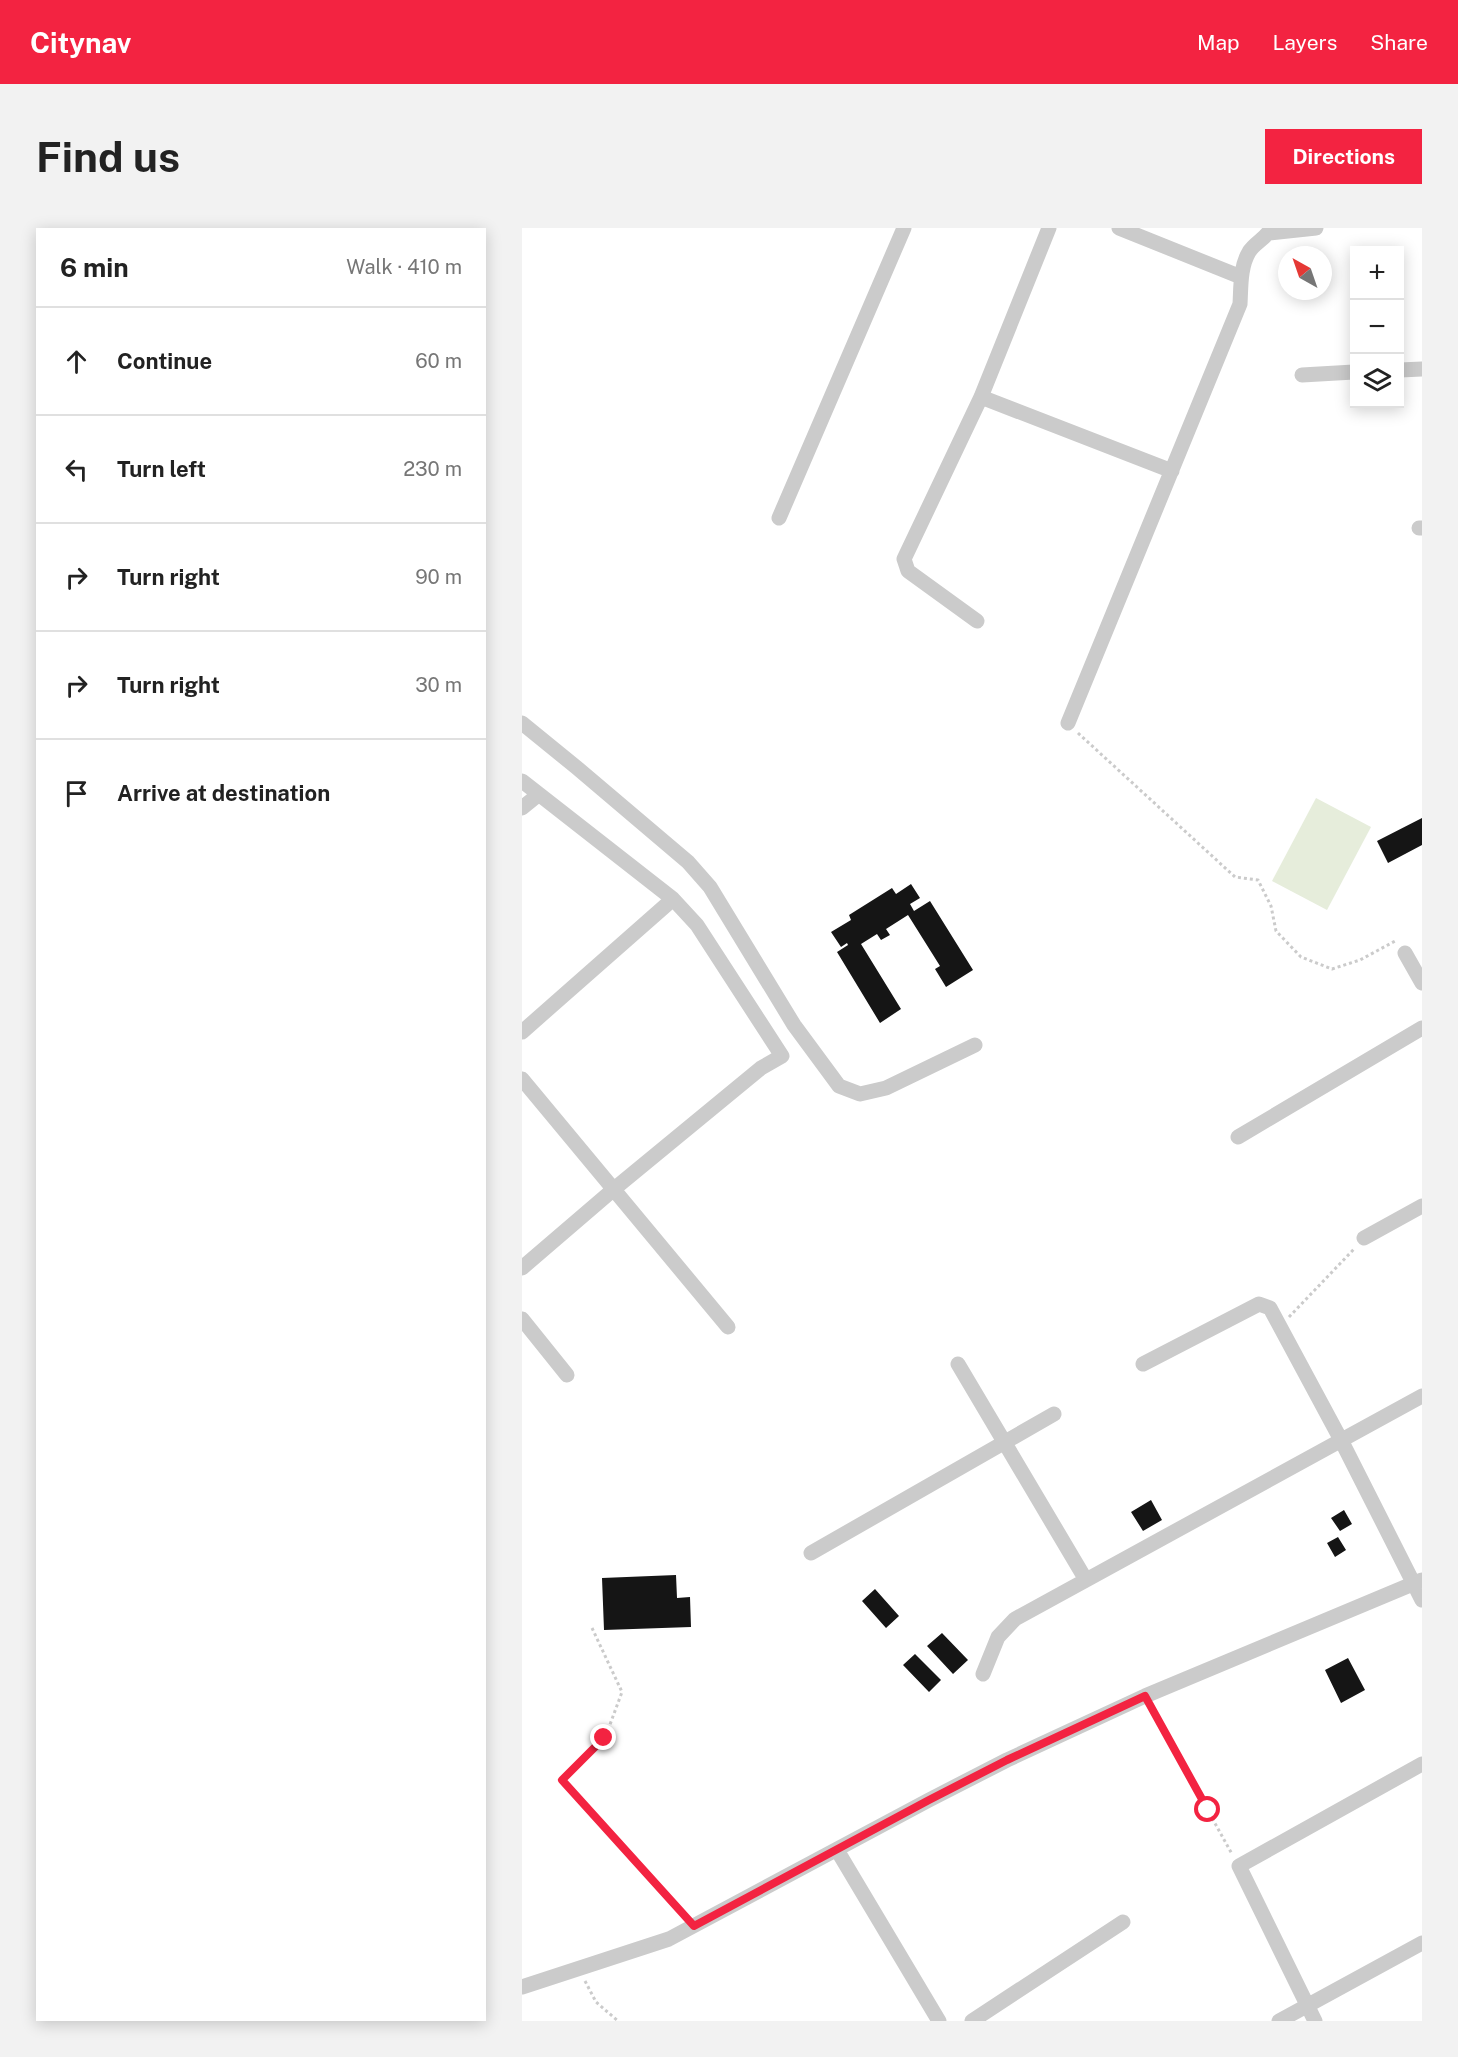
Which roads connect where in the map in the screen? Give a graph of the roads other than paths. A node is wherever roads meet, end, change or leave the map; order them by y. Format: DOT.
graph roads {
  1 [pos="904,228"];
  2 [pos="1049,228"];
  3 [pos="1119,228"];
  4 [pos="1316,228"];
  5 [pos="1270,230"];
  6 [pos="1241,277"];
  7 [pos="1422,369"];
  8 [pos="1404,370"];
  9 [pos="1350,372"];
  10 [pos="1302,375"];
  11 [pos="981,398"];
  12 [pos="1172,471"];
  13 [pos="778,518"];
  14 [pos="977,621"];
  15 [pos="522,723"];
  16 [pos="1068,723"];
  17 [pos="522,781"];
  18 [pos="538,795"];
  19 [pos="522,808"];
  20 [pos="673,899"];
  21 [pos="1405,952"];
  22 [pos="1422,983"];
  23 [pos="1422,1028"];
  24 [pos="522,1032"];
  25 [pos="975,1045"];
  26 [pos="522,1079"];
  27 [pos="1238,1137"];
  28 [pos="614,1189"];
  29 [pos="1422,1206"];
  30 [pos="1364,1238"];
  31 [pos="522,1268"];
  32 [pos="522,1319"];
  33 [pos="728,1327"];
  34 [pos="958,1364"];
  35 [pos="1143,1364"];
  36 [pos="567,1375"];
  37 [pos="1422,1396"];
  38 [pos="1054,1414"];
  39 [pos="1341,1440"];
  40 [pos="811,1553"];
  41 [pos="1086,1580"];
  42 [pos="1418,1582"];
  43 [pos="1422,1600"];
  44 [pos="984,1674"];
  45 [pos="1422,1764"];
  46 [pos="837,1850"];
  47 [pos="1123,1922"];
  48 [pos="1422,1943"];
  49 [pos="522,1987"];
  50 [pos="1307,2004"];
  51 [pos="939,2021"];
  52 [pos="972,2021"];
  53 [pos="1279,2021"];
  54 [pos="1315,2021"];
  1 -- 13 [label="street"];
  2 -- 11 [label="street"];
  3 -- 6 [label="street"];
  4 -- 5 [label="street"];
  5 -- 6 [label="street"];
  6 -- 12 [label="street"];
  7 -- 8 [label="street"];
  9 -- 10 [label="street"];
  11 -- 12 [label="street"];
  11 -- 14 [label="street"];
  12 -- 16 [label="street"];
  15 -- 25 [label="street"];
  17 -- 18 [label="street"];
  18 -- 19 [label="street"];
  18 -- 20 [label="street"];
  20 -- 24 [label="street"];
  20 -- 28 [label="street"];
  21 -- 22 [label="street"];
  23 -- 27 [label="street"];
  26 -- 28 [label="street"];
  28 -- 31 [label="street"];
  28 -- 33 [label="street"];
  29 -- 30 [label="street"];
  32 -- 36 [label="street"];
  34 -- 41 [label="street"];
  35 -- 39 [label="street"];
  37 -- 39 [label="street"];
  38 -- 40 [label="street"];
  39 -- 41 [label="street"];
  39 -- 42 [label="street"];
  41 -- 44 [label="street"];
  42 -- 43 [label="street"];
  42 -- 46 [label="street"];
  45 -- 50 [label="street"];
  46 -- 49 [label="street"];
  46 -- 51 [label="street"];
  47 -- 52 [label="street"];
  48 -- 50 [label="street"];
  50 -- 53 [label="street"];
  50 -- 54 [label="street"];
}
